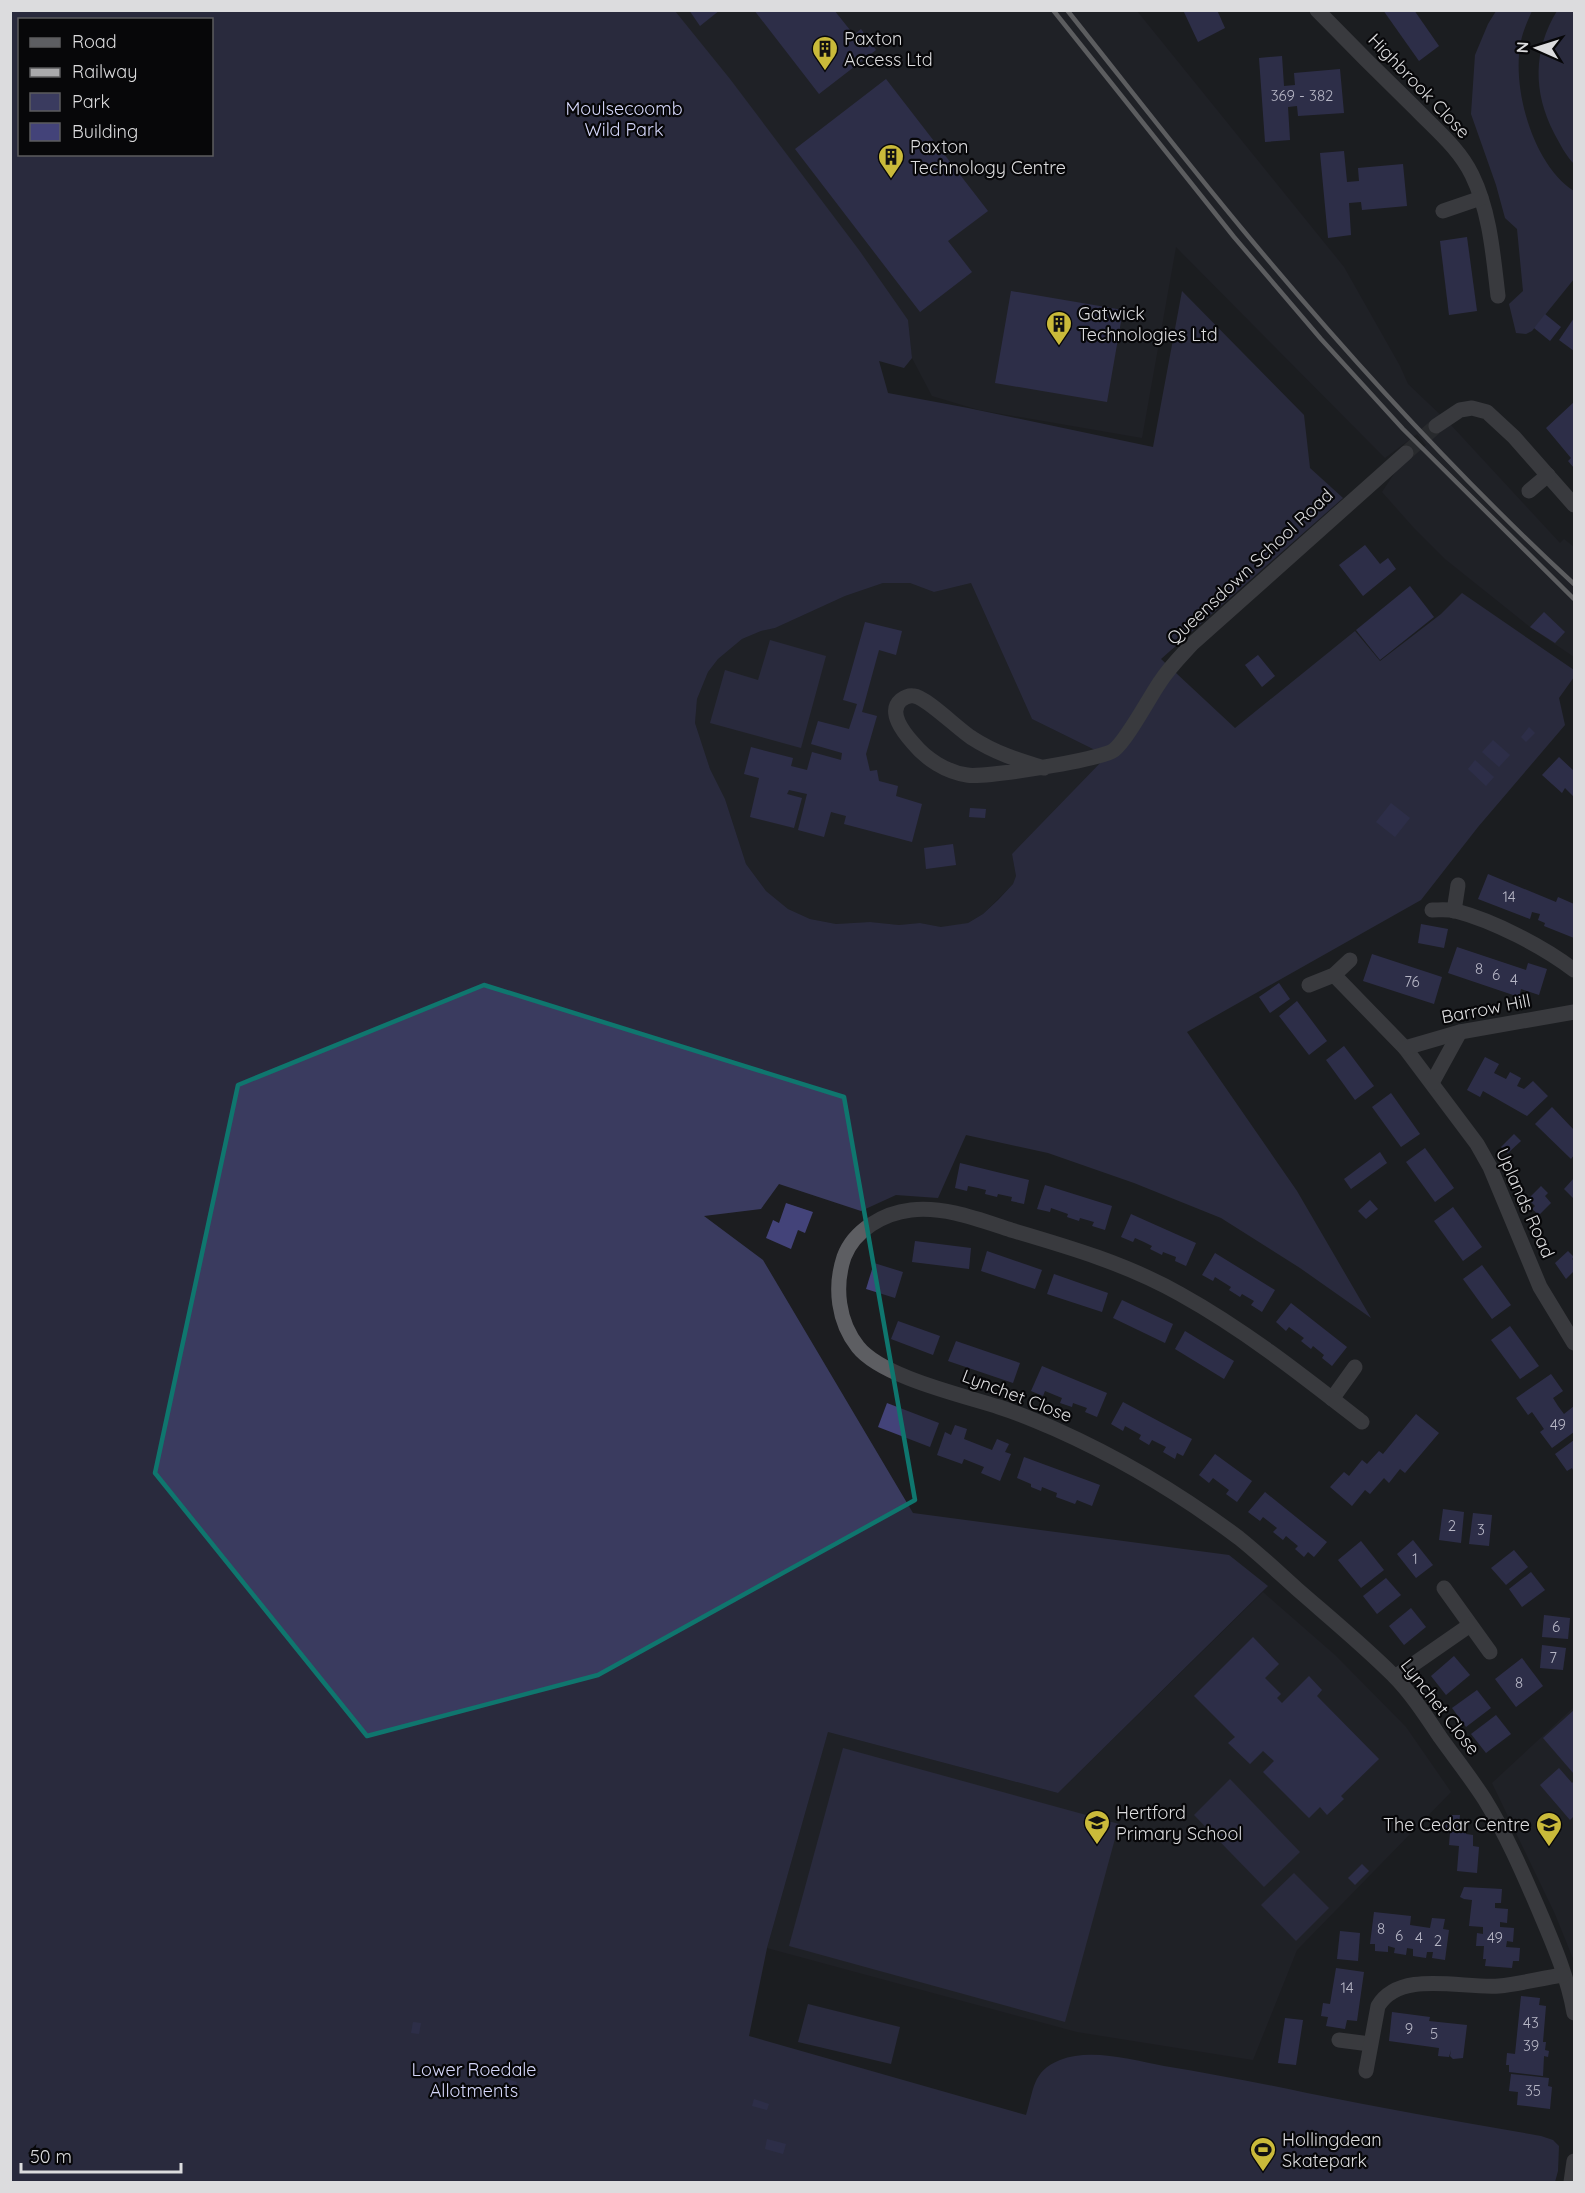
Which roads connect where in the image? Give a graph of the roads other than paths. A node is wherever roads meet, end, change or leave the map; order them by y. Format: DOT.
graph roads {
  1 [pos="1317,10"];
  2 [pos="1481,198"];
  3 [pos="1443,211"];
  4 [pos="1498,296"];
  5 [pos="1436,426"];
  6 [pos="1406,453"];
  7 [pos="1548,475"];
  8 [pos="1529,491"];
  9 [pos="1575,505"];
  10 [pos="1044,768"];
  11 [pos="1458,885"];
  12 [pos="1432,910"];
  13 [pos="1454,911"];
  14 [pos="1350,960"];
  15 [pos="1575,970"];
  16 [pos="1334,975"];
  17 [pos="1309,985"];
  18 [pos="1575,1012"];
  19 [pos="1460,1032"];
  20 [pos="1405,1048"];
  21 [pos="1432,1083"];
  22 [pos="1575,1343"];
  23 [pos="1355,1367"];
  24 [pos="1332,1399"];
  25 [pos="1362,1422"];
  26 [pos="1444,1588"];
  27 [pos="1470,1625"];
  28 [pos="1490,1652"];
  29 [pos="1395,1677"];
  30 [pos="1563,1975"];
  31 [pos="1575,2013"];
  32 [pos="1339,2040"];
  33 [pos="1370,2044"];
  34 [pos="1366,2071"];
  35 [pos="1575,2160"];
  36 [pos="1571,2182"];
  1 -- 2 [label="street, Highbrook Close"];
  2 -- 3 [label="street"];
  2 -- 4 [label="street, Highbrook Close"];
  5 -- 7 [label="street"];
  6 -- 10 [label="street, Queensdown School Road"];
  7 -- 8 [label="street"];
  7 -- 9 [label="street"];
  10 -- 10 [label="street, Queensdown School Road"];
  11 -- 13 [label="street"];
  12 -- 13 [label="street"];
  13 -- 15 [label="street"];
  14 -- 16 [label="street"];
  16 -- 17 [label="street"];
  16 -- 20 [label="street, Uplands Road"];
  18 -- 19 [label="street, Barrow Hill"];
  19 -- 20 [label="street, Barrow Hill"];
  19 -- 21 [label="street"];
  20 -- 21 [label="street, Uplands Road"];
  21 -- 22 [label="street, Uplands Road"];
  23 -- 24 [label="street"];
  24 -- 25 [label="street, Lynchet Close"];
  24 -- 29 [label="street, Lynchet Close"];
  26 -- 27 [label="street"];
  27 -- 28 [label="street"];
  27 -- 29 [label="street"];
  29 -- 30 [label="street, Lynchet Close"];
  30 -- 31 [label="street, Lynchet Close"];
  30 -- 33 [label="street"];
  32 -- 33 [label="street"];
  33 -- 34 [label="street"];
  35 -- 36 [label="street"];
}
